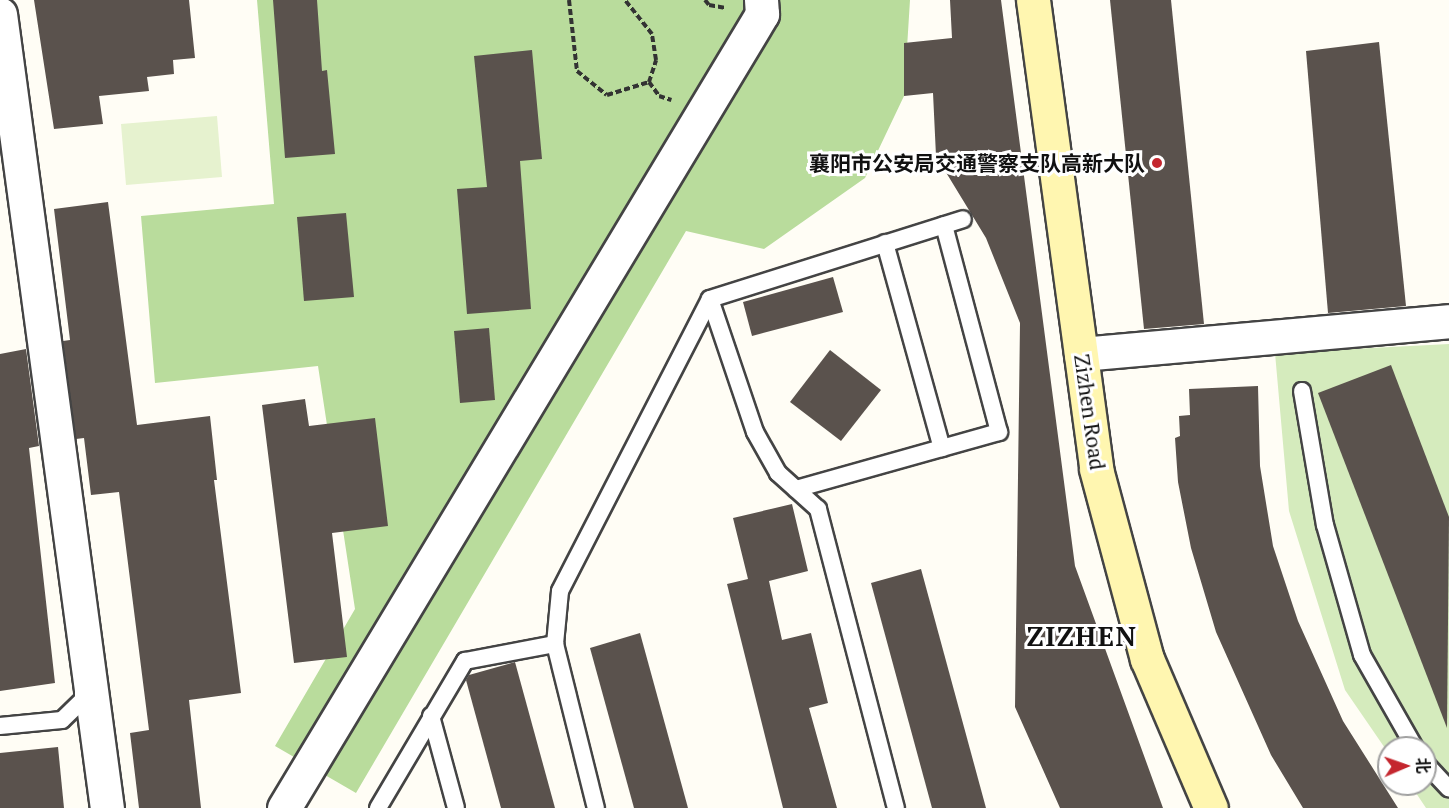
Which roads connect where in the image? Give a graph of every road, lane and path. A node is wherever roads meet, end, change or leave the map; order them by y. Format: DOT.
graph roads {
  1 [pos="569,0"];
  2 [pos="625,0"];
  3 [pos="761,0"];
  4 [pos="1034,0"];
  5 [pos="0,14"];
  6 [pos="963,219"];
  7 [pos="944,225"];
  8 [pos="885,243"];
  9 [pos="710,298"];
  10 [pos="1449,321"];
  11 [pos="1081,354"];
  12 [pos="1302,391"];
  13 [pos="942,448"];
  14 [pos="54,471"];
  15 [pos="796,489"];
  16 [pos="555,644"];
  17 [pos="431,716"];
  18 [pos="0,726"];
  19 [pos="1408,736"];
  20 [pos="1437,776"];
  21 [pos="1449,789"];
  22 [pos="108,808"];
  23 [pos="284,808"];
  24 [pos="378,808"];
  25 [pos="456,808"];
  26 [pos="596,808"];
  27 [pos="896,808"];
  28 [pos="1211,808"];
  1 -- 2 [label="path"];
  3 -- 23 [label="street"];
  4 -- 11 [label="street, Zizhen Road"];
  5 -- 22 [label="street"];
  6 -- 7 [label="lane"];
  7 -- 8 [label="lane"];
  7 -- 13 [label="lane"];
  8 -- 9 [label="lane"];
  8 -- 13 [label="lane"];
  9 -- 15 [label="lane"];
  9 -- 16 [label="lane"];
  10 -- 11 [label="street"];
  11 -- 28 [label="street, Zizhen Road"];
  12 -- 19 [label="lane"];
  13 -- 15 [label="lane"];
  14 -- 18 [label="lane"];
  15 -- 27 [label="lane"];
  16 -- 17 [label="lane"];
  16 -- 26 [label="lane"];
  17 -- 24 [label="lane"];
  17 -- 25 [label="lane"];
  20 -- 21 [label="lane"];
}
